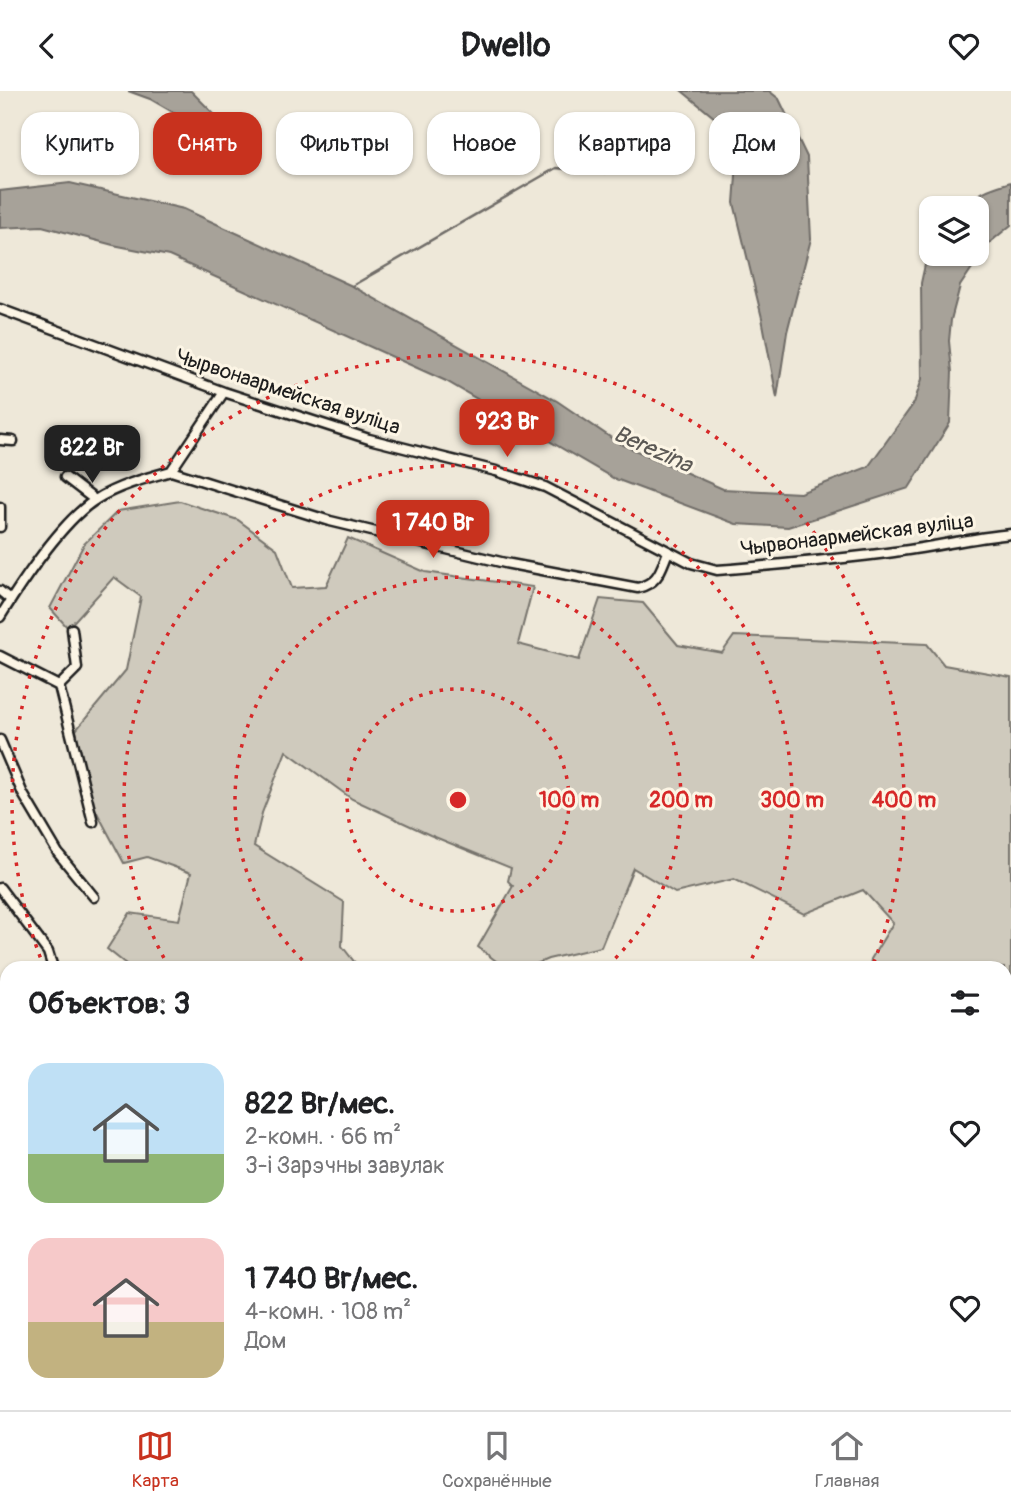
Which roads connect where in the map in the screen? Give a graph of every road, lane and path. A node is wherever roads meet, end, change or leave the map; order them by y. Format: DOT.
graph roads {
  1 [pos="0,309"];
  2 [pos="224,393"];
  3 [pos="0,440"];
  4 [pos="13,441"];
  5 [pos="171,471"];
  6 [pos="65,477"];
  7 [pos="95,500"];
  8 [pos="0,507"];
  9 [pos="0,527"];
  10 [pos="1011,534"];
  11 [pos="668,552"];
  12 [pos="0,591"];
  13 [pos="11,600"];
  14 [pos="0,617"];
  15 [pos="72,629"];
  16 [pos="0,656"];
  17 [pos="59,686"];
  18 [pos="0,740"];
  19 [pos="93,822"];
  20 [pos="0,888"];
  21 [pos="94,897"];
  22 [pos="51,961"];
  1 -- 2 [label="street, Чырвонаармейская вуліца"];
  2 -- 5 [label="street"];
  2 -- 11 [label="street, Чырвонаармейская вуліца"];
  3 -- 4 [label="street"];
  5 -- 7 [label="street"];
  5 -- 11 [label="street"];
  6 -- 7 [label="street"];
  7 -- 13 [label="street"];
  8 -- 9 [label="street"];
  10 -- 11 [label="street, Чырвонаармейская вуліца"];
  12 -- 13 [label="street"];
  13 -- 14 [label="street"];
  15 -- 17 [label="street"];
  16 -- 17 [label="street"];
  17 -- 19 [label="street"];
  18 -- 21 [label="street"];
  20 -- 22 [label="street"];
}
